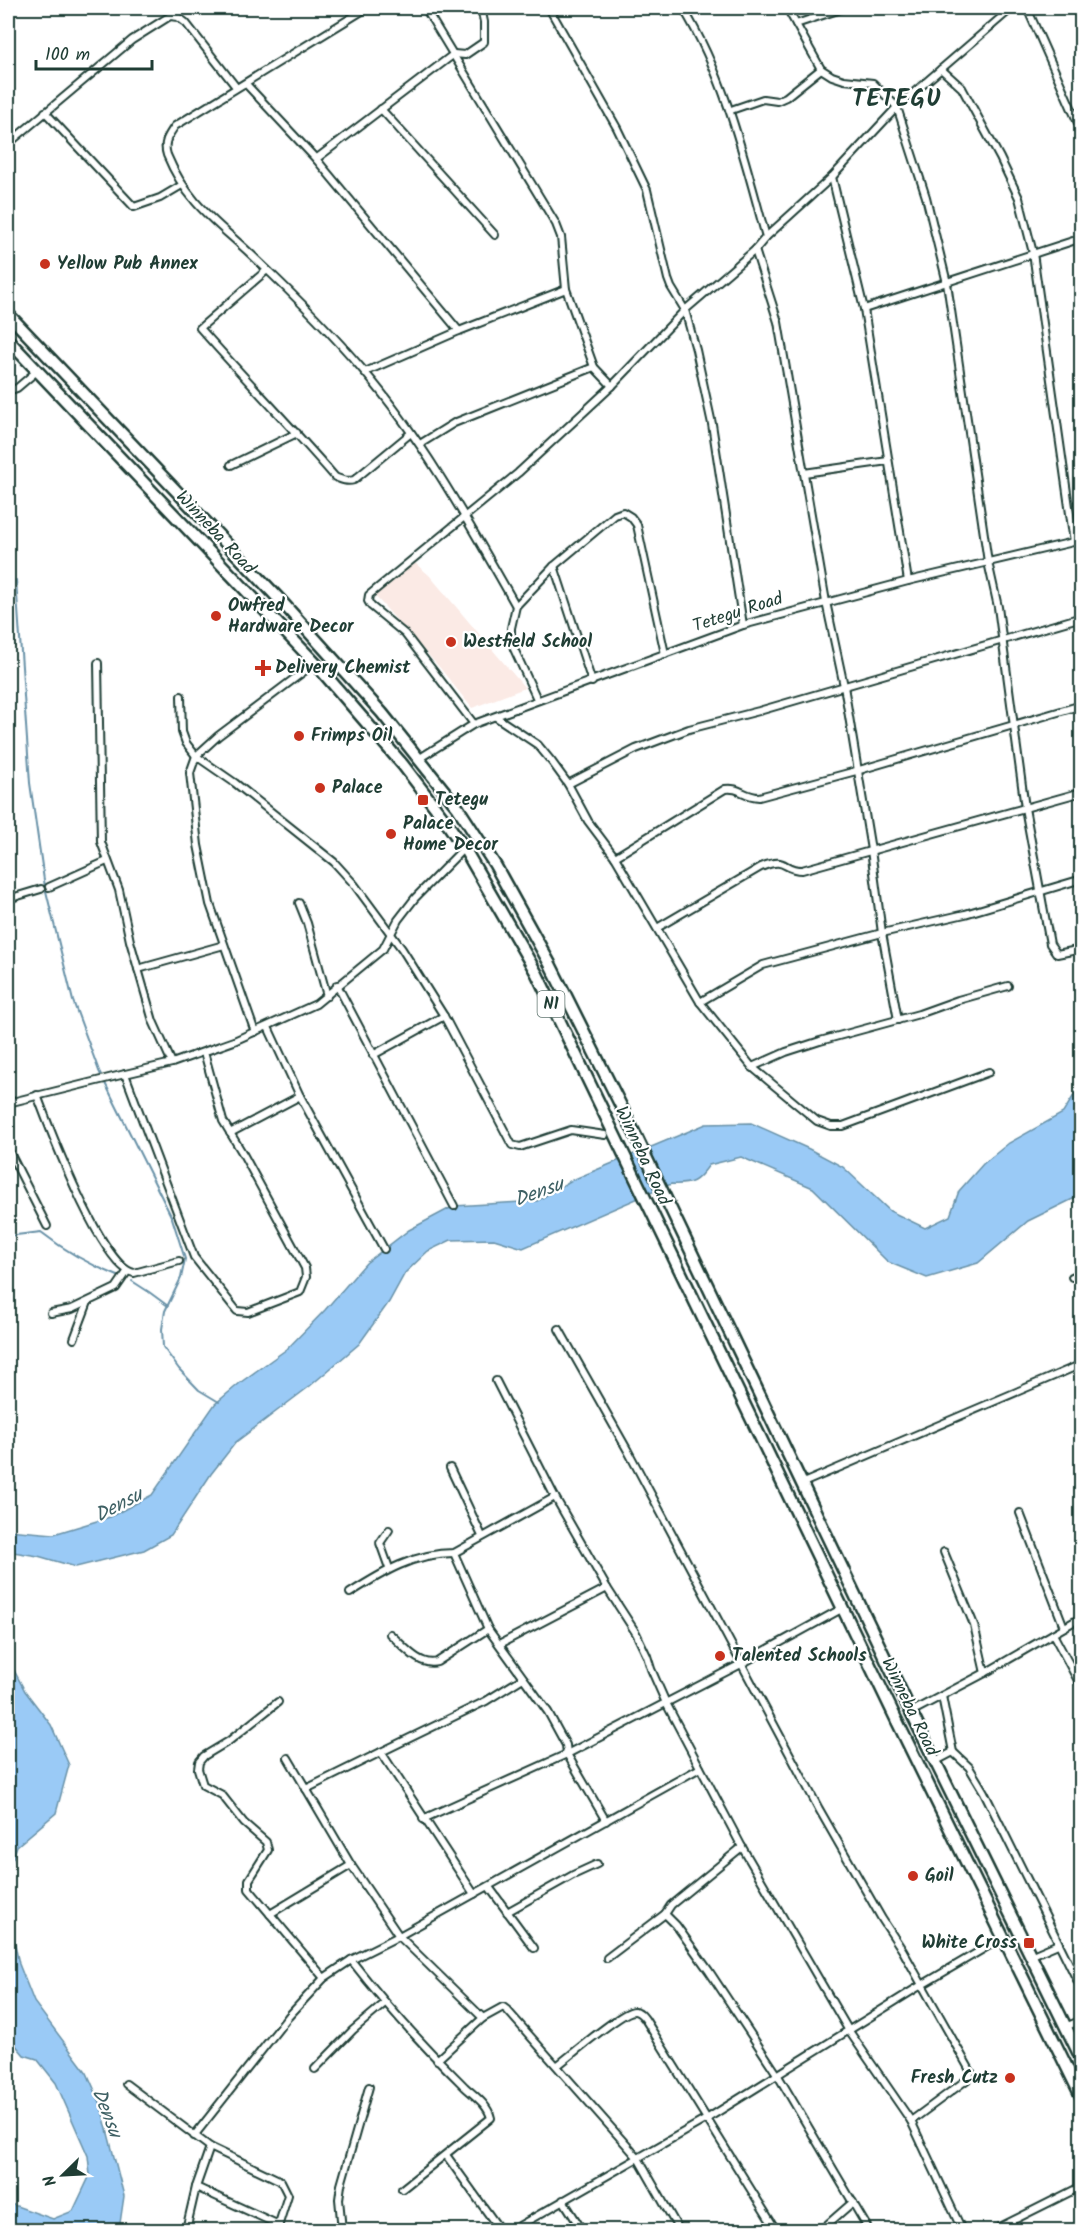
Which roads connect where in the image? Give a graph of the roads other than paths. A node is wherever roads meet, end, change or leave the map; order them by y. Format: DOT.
graph roads {
  1 [pos="367,8"];
  2 [pos="425,8"];
  3 [pos="481,8"];
  4 [pos="549,8"];
  5 [pos="683,8"];
  6 [pos="787,8"];
  7 [pos="844,8"];
  8 [pos="1012,8"];
  9 [pos="1027,8"];
  10 [pos="796,24"];
  11 [pos="454,54"];
  12 [pos="821,69"];
  13 [pos="941,69"];
  14 [pos="246,84"];
  15 [pos="236,87"];
  16 [pos="897,107"];
  17 [pos="381,109"];
  18 [pos="731,110"];
  19 [pos="45,112"];
  20 [pos="1082,132"];
  21 [pos="8,144"];
  22 [pos="316,159"];
  23 [pos="832,177"];
  24 [pos="182,185"];
  25 [pos="495,235"];
  26 [pos="766,237"];
  27 [pos="1082,238"];
  28 [pos="755,250"];
  29 [pos="1033,253"];
  30 [pos="267,270"];
  31 [pos="947,283"];
  32 [pos="566,289"];
  33 [pos="864,309"];
  34 [pos="685,310"];
  35 [pos="8,314"];
  36 [pos="459,331"];
  37 [pos="25,332"];
  38 [pos="10,342"];
  39 [pos="594,367"];
  40 [pos="37,371"];
  41 [pos="365,372"];
  42 [pos="612,386"];
  43 [pos="8,391"];
  44 [pos="297,433"];
  45 [pos="411,433"];
  46 [pos="420,444"];
  47 [pos="888,461"];
  48 [pos="231,465"];
  49 [pos="804,473"];
  50 [pos="465,517"];
  51 [pos="1082,540"];
  52 [pos="1074,542"];
  53 [pos="988,562"];
  54 [pos="554,566"];
  55 [pos="908,581"];
  56 [pos="826,602"];
  57 [pos="516,606"];
  58 [pos="1082,617"];
  59 [pos="743,625"];
  60 [pos="1002,640"];
  61 [pos="665,654"];
  62 [pos="98,663"];
  63 [pos="315,663"];
  64 [pos="592,682"];
  65 [pos="844,686"];
  66 [pos="181,696"];
  67 [pos="537,699"];
  68 [pos="1082,705"];
  69 [pos="496,717"];
  70 [pos="474,724"];
  71 [pos="1013,724"];
  72 [pos="196,756"];
  73 [pos="420,758"];
  74 [pos="856,771"];
  75 [pos="568,784"];
  76 [pos="1082,792"];
  77 [pos="1026,808"];
  78 [pos="464,849"];
  79 [pos="871,850"];
  80 [pos="615,857"];
  81 [pos="107,861"];
  82 [pos="1082,879"];
  83 [pos="49,887"];
  84 [pos="41,889"];
  85 [pos="1039,890"];
  86 [pos="8,899"];
  87 [pos="299,903"];
  88 [pos="657,928"];
  89 [pos="882,933"];
  90 [pos="392,936"];
  91 [pos="224,945"];
  92 [pos="1082,949"];
  93 [pos="138,969"];
  94 [pos="337,986"];
  95 [pos="1008,986"];
  96 [pos="327,996"];
  97 [pos="700,1002"];
  98 [pos="444,1016"];
  99 [pos="898,1020"];
  100 [pos="268,1027"];
  101 [pos="255,1032"];
  102 [pos="204,1052"];
  103 [pos="374,1055"];
  104 [pos="172,1063"];
  105 [pos="752,1067"];
  106 [pos="989,1072"];
  107 [pos="125,1074"];
  108 [pos="37,1095"];
  109 [pos="300,1096"];
  110 [pos="8,1103"];
  111 [pos="230,1133"];
  112 [pos="605,1135"];
  113 [pos="8,1149"];
  114 [pos="454,1206"];
  115 [pos="47,1226"];
  116 [pos="384,1249"];
  117 [pos="179,1261"];
  118 [pos="127,1272"];
  119 [pos="1082,1273"];
  120 [pos="1072,1277"];
  121 [pos="88,1301"];
  122 [pos="51,1313"];
  123 [pos="559,1329"];
  124 [pos="74,1338"];
  125 [pos="1082,1364"];
  126 [pos="496,1381"];
  127 [pos="450,1468"];
  128 [pos="803,1483"];
  129 [pos="555,1497"];
  130 [pos="1020,1513"];
  131 [pos="389,1530"];
  132 [pos="482,1536"];
  133 [pos="944,1552"];
  134 [pos="454,1553"];
  135 [pos="389,1568"];
  136 [pos="607,1588"];
  137 [pos="350,1593"];
  138 [pos="843,1608"];
  139 [pos="1082,1617"];
  140 [pos="1064,1627"];
  141 [pos="488,1629"];
  142 [pos="390,1634"];
  143 [pos="1053,1634"];
  144 [pos="500,1644"];
  145 [pos="741,1664"];
  146 [pos="985,1673"];
  147 [pos="523,1678"];
  148 [pos="1082,1688"];
  149 [pos="942,1696"];
  150 [pos="278,1702"];
  151 [pos="666,1702"];
  152 [pos="911,1712"];
  153 [pos="381,1752"];
  154 [pos="953,1752"];
  155 [pos="567,1754"];
  156 [pos="288,1758"];
  157 [pos="917,1761"];
  158 [pos="938,1765"];
  159 [pos="700,1768"];
  160 [pos="306,1789"];
  161 [pos="944,1818"];
  162 [pos="423,1819"];
  163 [pos="606,1821"];
  164 [pos="969,1829"];
  165 [pos="742,1847"];
  166 [pos="351,1864"];
  167 [pos="597,1864"];
  168 [pos="489,1887"];
  169 [pos="474,1894"];
  170 [pos="507,1912"];
  171 [pos="270,1914"];
  172 [pos="665,1914"];
  173 [pos="399,1936"];
  174 [pos="1002,1938"];
  175 [pos="1058,1944"];
  176 [pos="534,1948"];
  177 [pos="1030,1956"];
  178 [pos="607,1958"];
  179 [pos="351,1960"];
  180 [pos="324,1978"];
  181 [pos="922,1986"];
  182 [pos="1082,1990"];
  183 [pos="385,2003"];
  184 [pos="483,2018"];
  185 [pos="1082,2020"];
  186 [pos="1065,2027"];
  187 [pos="849,2031"];
  188 [pos="438,2060"];
  189 [pos="1082,2060"];
  190 [pos="558,2066"];
  191 [pos="315,2069"];
  192 [pos="777,2074"];
  193 [pos="126,2084"];
  194 [pos="369,2087"];
  195 [pos="1082,2097"];
  196 [pos="708,2118"];
  197 [pos="910,2121"];
  198 [pos="194,2136"];
  199 [pos="210,2147"];
  200 [pos="446,2155"];
  201 [pos="638,2158"];
  202 [pos="1082,2186"];
  203 [pos="196,2187"];
  204 [pos="402,2189"];
  205 [pos="564,2200"];
  206 [pos="854,2202"];
  207 [pos="278,2228"];
  208 [pos="186,2230"];
  209 [pos="342,2230"];
  210 [pos="500,2230"];
  211 [pos="512,2230"];
  212 [pos="582,2230"];
  213 [pos="679,2230"];
  214 [pos="776,2230"];
  215 [pos="821,2230"];
  216 [pos="869,2230"];
  217 [pos="962,2230"];
  218 [pos="994,2230"];
  1 -- 14 [label="street"];
  2 -- 11 [label="street"];
  3 -- 11 [label="street"];
  4 -- 34 [label="street"];
  5 -- 18 [label="street"];
  6 -- 10 [label="street"];
  7 -- 10 [label="street"];
  8 -- 13 [label="street"];
  9 -- 20 [label="street"];
  10 -- 12 [label="street"];
  11 -- 17 [label="street"];
  11 -- 32 [label="street"];
  12 -- 16 [label="street"];
  12 -- 18 [label="street"];
  13 -- 16 [label="street"];
  13 -- 29 [label="street"];
  14 -- 15 [label="street"];
  14 -- 22 [label="street"];
  15 -- 19 [label="street"];
  15 -- 24 [label="street"];
  16 -- 23 [label="street"];
  16 -- 31 [label="street"];
  17 -- 22 [label="street"];
  17 -- 25 [label="street"];
  18 -- 26 [label="street"];
  19 -- 21 [label="street"];
  19 -- 24 [label="street"];
  22 -- 36 [label="street"];
  23 -- 26 [label="street"];
  23 -- 33 [label="street"];
  24 -- 30 [label="street"];
  26 -- 28 [label="street"];
  27 -- 29 [label="street"];
  28 -- 34 [label="street"];
  28 -- 49 [label="street"];
  29 -- 31 [label="street"];
  29 -- 52 [label="street"];
  30 -- 41 [label="street"];
  30 -- 44 [label="street"];
  31 -- 33 [label="street"];
  31 -- 53 [label="street"];
  32 -- 36 [label="street"];
  32 -- 39 [label="street"];
  33 -- 47 [label="street"];
  34 -- 42 [label="street"];
  34 -- 59 [label="street"];
  35 -- 37 [label="highway, Winneba Road / N1"];
  36 -- 41 [label="street"];
  37 -- 38 [label="highway"];
  37 -- 73 [label="highway, Winneba Road / N1"];
  38 -- 40 [label="highway, Winneba Road / N1"];
  39 -- 42 [label="street"];
  39 -- 46 [label="street"];
  40 -- 43 [label="street"];
  40 -- 63 [label="highway, Winneba Road / N1"];
  41 -- 45 [label="street"];
  42 -- 50 [label="street"];
  44 -- 45 [label="street"];
  44 -- 48 [label="street"];
  45 -- 46 [label="street"];
  46 -- 50 [label="street"];
  47 -- 49 [label="street"];
  47 -- 55 [label="street"];
  49 -- 56 [label="street"];
  50 -- 57 [label="street"];
  50 -- 70 [label="street"];
  51 -- 52 [label="street, Tetegu Road"];
  52 -- 53 [label="street, Tetegu Road"];
  53 -- 55 [label="street, Tetegu Road"];
  53 -- 60 [label="street"];
  54 -- 57 [label="street"];
  54 -- 61 [label="street"];
  54 -- 64 [label="street"];
  55 -- 56 [label="street, Tetegu Road"];
  56 -- 59 [label="street, Tetegu Road"];
  56 -- 65 [label="street"];
  57 -- 67 [label="street"];
  58 -- 60 [label="street"];
  59 -- 61 [label="street, Tetegu Road"];
  60 -- 65 [label="street"];
  60 -- 71 [label="street"];
  61 -- 64 [label="street, Tetegu Road"];
  62 -- 81 [label="street"];
  63 -- 72 [label="street"];
  63 -- 78 [label="highway, Winneba Road / N1"];
  64 -- 67 [label="street, Tetegu Road"];
  65 -- 74 [label="street"];
  65 -- 75 [label="street"];
  66 -- 72 [label="street"];
  67 -- 69 [label="street, Tetegu Road"];
  68 -- 71 [label="street"];
  69 -- 70 [label="street, Tetegu Road"];
  69 -- 75 [label="street"];
  70 -- 73 [label="street, Tetegu Road"];
  71 -- 74 [label="street"];
  71 -- 77 [label="street"];
  72 -- 90 [label="street"];
  72 -- 91 [label="street"];
  73 -- 128 [label="highway, Winneba Road / N1"];
  74 -- 79 [label="street"];
  74 -- 80 [label="street"];
  75 -- 80 [label="street"];
  76 -- 77 [label="street"];
  77 -- 79 [label="street"];
  77 -- 85 [label="street"];
  78 -- 90 [label="street"];
  78 -- 138 [label="highway, Winneba Road / N1"];
  79 -- 88 [label="street"];
  79 -- 89 [label="street"];
  80 -- 88 [label="street"];
  81 -- 83 [label="street"];
  81 -- 93 [label="street"];
  82 -- 85 [label="street"];
  84 -- 86 [label="street"];
  85 -- 89 [label="street"];
  85 -- 92 [label="street"];
  87 -- 96 [label="street"];
  88 -- 97 [label="street"];
  89 -- 97 [label="street"];
  89 -- 99 [label="street"];
  90 -- 94 [label="street"];
  90 -- 98 [label="street"];
  91 -- 93 [label="street"];
  91 -- 101 [label="street"];
  93 -- 104 [label="street"];
  94 -- 96 [label="street"];
  94 -- 103 [label="street"];
  95 -- 99 [label="street"];
  96 -- 100 [label="street"];
  97 -- 105 [label="street"];
  98 -- 103 [label="street"];
  98 -- 112 [label="street"];
  99 -- 105 [label="street"];
  100 -- 101 [label="street"];
  100 -- 109 [label="street"];
  101 -- 102 [label="street"];
  102 -- 104 [label="street"];
  102 -- 111 [label="street"];
  103 -- 114 [label="street"];
  104 -- 107 [label="street"];
  105 -- 106 [label="street"];
  107 -- 108 [label="street"];
  107 -- 111 [label="street"];
  108 -- 110 [label="street"];
  108 -- 118 [label="street"];
  109 -- 111 [label="street"];
  109 -- 116 [label="street"];
  113 -- 115 [label="street"];
  117 -- 118 [label="street"];
  118 -- 121 [label="street"];
  119 -- 120 [label="street"];
  121 -- 122 [label="street"];
  121 -- 124 [label="street"];
  123 -- 145 [label="street"];
  125 -- 128 [label="street"];
  126 -- 129 [label="street"];
  127 -- 132 [label="street"];
  128 -- 152 [label="highway, Winneba Road / N1"];
  129 -- 132 [label="street"];
  129 -- 136 [label="street"];
  130 -- 140 [label="street"];
  131 -- 135 [label="street"];
  132 -- 134 [label="street"];
  133 -- 146 [label="street"];
  134 -- 135 [label="street"];
  134 -- 141 [label="street"];
  135 -- 137 [label="street"];
  136 -- 144 [label="street"];
  136 -- 151 [label="street"];
  138 -- 145 [label="street"];
  138 -- 157 [label="highway, Winneba Road / N1"];
  139 -- 140 [label="street"];
  140 -- 143 [label="street"];
  141 -- 142 [label="street"];
  141 -- 144 [label="street"];
  143 -- 146 [label="street"];
  143 -- 148 [label="street"];
  144 -- 147 [label="street"];
  145 -- 151 [label="street"];
  145 -- 181 [label="street"];
  146 -- 149 [label="street"];
  147 -- 153 [label="street"];
  147 -- 155 [label="street"];
  149 -- 152 [label="street"];
  149 -- 154 [label="street"];
  150 -- 171 [label="street"];
  151 -- 155 [label="street"];
  151 -- 159 [label="street"];
  152 -- 158 [label="highway, Winneba Road / N1"];
  153 -- 160 [label="street"];
  153 -- 162 [label="street"];
  154 -- 158 [label="street"];
  154 -- 175 [label="street"];
  155 -- 162 [label="street"];
  155 -- 163 [label="street"];
  156 -- 160 [label="street"];
  157 -- 158 [label="highway"];
  157 -- 161 [label="highway, Winneba Road / N1"];
  158 -- 164 [label="highway, Winneba Road / N1"];
  159 -- 163 [label="street"];
  159 -- 165 [label="street"];
  160 -- 166 [label="street"];
  161 -- 164 [label="highway"];
  161 -- 174 [label="highway, Winneba Road / N1"];
  162 -- 169 [label="street"];
  163 -- 168 [label="street"];
  164 -- 177 [label="highway, Winneba Road / N1"];
  165 -- 172 [label="street"];
  165 -- 187 [label="street"];
  166 -- 171 [label="street"];
  166 -- 173 [label="street"];
  167 -- 170 [label="street"];
  168 -- 169 [label="street"];
  168 -- 170 [label="street"];
  169 -- 173 [label="street"];
  170 -- 176 [label="street"];
  171 -- 180 [label="street"];
  172 -- 178 [label="street"];
  172 -- 192 [label="street"];
  173 -- 179 [label="street"];
  173 -- 184 [label="street"];
  174 -- 181 [label="street"];
  174 -- 195 [label="highway, Winneba Road / N1"];
  175 -- 177 [label="street"];
  175 -- 182 [label="street"];
  177 -- 186 [label="highway, Winneba Road / N1"];
  179 -- 180 [label="street"];
  179 -- 183 [label="street"];
  180 -- 198 [label="street"];
  181 -- 187 [label="street"];
  181 -- 197 [label="street"];
  183 -- 188 [label="street"];
  183 -- 191 [label="street"];
  184 -- 188 [label="street"];
  184 -- 190 [label="street"];
  185 -- 186 [label="street"];
  186 -- 189 [label="highway, Winneba Road / N1"];
  187 -- 192 [label="street"];
  187 -- 197 [label="street"];
  188 -- 200 [label="street"];
  190 -- 196 [label="street"];
  190 -- 201 [label="street"];
  192 -- 196 [label="street"];
  192 -- 206 [label="street"];
  193 -- 198 [label="street"];
  194 -- 209 [label="street"];
  196 -- 201 [label="street"];
  196 -- 214 [label="street"];
  197 -- 217 [label="street"];
  198 -- 199 [label="street"];
  199 -- 203 [label="street"];
  199 -- 207 [label="street"];
  200 -- 204 [label="street"];
  200 -- 210 [label="street"];
  201 -- 205 [label="street"];
  201 -- 213 [label="street"];
  202 -- 218 [label="street"];
  203 -- 207 [label="street"];
  203 -- 208 [label="street"];
  205 -- 211 [label="street"];
  205 -- 212 [label="street"];
  206 -- 215 [label="street"];
  206 -- 216 [label="street"];
}
